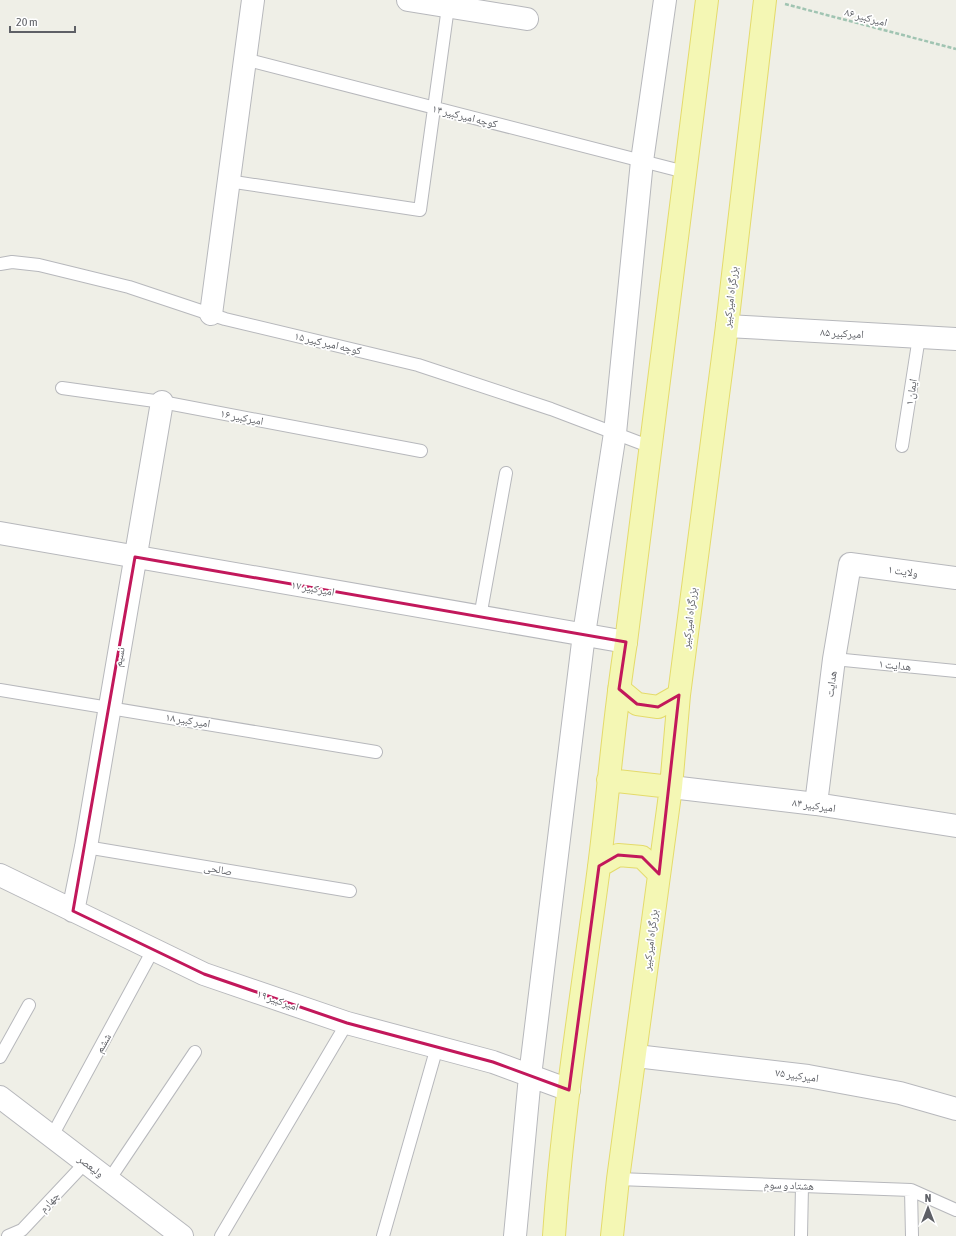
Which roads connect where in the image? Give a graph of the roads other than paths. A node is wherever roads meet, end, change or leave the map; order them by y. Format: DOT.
graph roads {
  1 [pos="253,0"];
  2 [pos="408,0"];
  3 [pos="665,0"];
  4 [pos="707,0"];
  5 [pos="772,1"];
  6 [pos="448,7"];
  7 [pos="527,19"];
  8 [pos="244,59"];
  9 [pos="435,108"];
  10 [pos="642,161"];
  11 [pos="685,172"];
  12 [pos="228,181"];
  13 [pos="0,264"];
  14 [pos="211,314"];
  15 [pos="727,326"];
  16 [pos="919,337"];
  17 [pos="956,339"];
  18 [pos="62,388"];
  19 [pos="162,402"];
  20 [pos="615,433"];
  21 [pos="902,446"];
  22 [pos="651,447"];
  23 [pos="421,451"];
  24 [pos="506,474"];
  25 [pos="0,533"];
  26 [pos="135,557"];
  27 [pos="850,564"];
  28 [pos="956,578"];
  29 [pos="480,616"];
  30 [pos="584,634"];
  31 [pos="626,642"];
  32 [pos="834,658"];
  33 [pos="956,671"];
  34 [pos="619,689"];
  35 [pos="0,690"];
  36 [pos="679,695"];
  37 [pos="110,707"];
  38 [pos="376,752"];
  39 [pos="608,780"];
  40 [pos="671,787"];
  41 [pos="816,804"];
  42 [pos="956,826"];
  43 [pos="86,847"];
  44 [pos="599,866"];
  45 [pos="659,874"];
  46 [pos="0,875"];
  47 [pos="350,891"];
  48 [pos="74,911"];
  49 [pos="154,950"];
  50 [pos="29,1005"];
  51 [pos="347,1023"];
  52 [pos="437,1047"];
  53 [pos="195,1052"];
  54 [pos="636,1056"];
  55 [pos="0,1057"];
  56 [pos="530,1076"];
  57 [pos="569,1090"];
  58 [pos="0,1097"];
  59 [pos="956,1110"];
  60 [pos="52,1136"];
  61 [pos="86,1162"];
  62 [pos="618,1179"];
  63 [pos="109,1180"];
  64 [pos="802,1186"];
  65 [pos="911,1190"];
  66 [pos="956,1210"];
  67 [pos="8,1236"];
  68 [pos="182,1236"];
  69 [pos="221,1236"];
  70 [pos="383,1236"];
  71 [pos="515,1236"];
  72 [pos="554,1236"];
  73 [pos="612,1236"];
  74 [pos="801,1236"];
  75 [pos="912,1236"];
  1 -- 8 [label="street"];
  2 -- 6 [label="street"];
  3 -- 10 [label="street"];
  4 -- 11 [label="main road"];
  5 -- 15 [label="main road, بزرگراه امیرکبیر"];
  6 -- 7 [label="street"];
  6 -- 9 [label="lane"];
  8 -- 9 [label="lane, کوچه امیرکبیر ۱۴"];
  8 -- 12 [label="street"];
  9 -- 10 [label="lane, کوچه امیرکبیر ۱۴"];
  9 -- 12 [label="lane"];
  10 -- 11 [label="lane, کوچه امیرکبیر ۱۴"];
  10 -- 20 [label="street"];
  11 -- 22 [label="main road"];
  12 -- 14 [label="street"];
  13 -- 14 [label="lane, کوچه امیر کبیر ۱۵"];
  14 -- 20 [label="lane, کوچه امیر کبیر ۱۵"];
  15 -- 16 [label="street, امیرکبیر ۸۵"];
  15 -- 36 [label="main road, بزرگراه امیرکبیر"];
  16 -- 17 [label="street, امیرکبیر ۸۵"];
  16 -- 21 [label="lane, ایمان ۱"];
  18 -- 19 [label="lane, امیرکبیر ۱۶"];
  19 -- 23 [label="lane, امیرکبیر ۱۶"];
  19 -- 26 [label="street, نسیم"];
  20 -- 22 [label="lane, کوچه امیر کبیر ۱۵"];
  20 -- 30 [label="street"];
  22 -- 31 [label="main road"];
  24 -- 29 [label="lane"];
  25 -- 26 [label="street, امیرکبیر ۱۷"];
  26 -- 29 [label="street, امیرکبیر ۱۷"];
  26 -- 37 [label="street, نسیم"];
  27 -- 28 [label="street, ولایت ۱"];
  27 -- 32 [label="street, هدایت"];
  29 -- 30 [label="street, امیرکبیر ۱۷"];
  30 -- 31 [label="street, امیرکبیر ۱۷"];
  30 -- 56 [label="street"];
  31 -- 34 [label="main road"];
  32 -- 33 [label="lane, هدایت ۱"];
  32 -- 41 [label="street, هدایت"];
  34 -- 36 [label="main road"];
  34 -- 39 [label="main road"];
  35 -- 37 [label="lane, امیر کبیر ۱۸"];
  36 -- 40 [label="main road, بزرگراه امیرکبیر"];
  37 -- 38 [label="lane, امیر کبیر ۱۸"];
  37 -- 43 [label="street, نسیم"];
  39 -- 40 [label="main road"];
  39 -- 44 [label="main road"];
  40 -- 41 [label="street, امیرکبیر ۸۴"];
  40 -- 45 [label="main road, بزرگراه امیرکبیر"];
  41 -- 42 [label="street, امیرکبیر ۸۴"];
  43 -- 47 [label="lane, صالحی"];
  43 -- 48 [label="street, نسیم"];
  44 -- 45 [label="main road"];
  44 -- 57 [label="main road"];
  45 -- 54 [label="main road, بزرگراه امیرکبیر"];
  46 -- 48 [label="street, امیرکبیر ۱۹"];
  48 -- 49 [label="street, امیرکبیر ۱۹"];
  49 -- 51 [label="street, امیرکبیر ۱۹"];
  49 -- 60 [label="lane, ششم"];
  50 -- 55 [label="lane"];
  51 -- 52 [label="street, امیرکبیر ۱۹"];
  51 -- 69 [label="lane"];
  52 -- 56 [label="street, امیرکبیر ۱۹"];
  52 -- 70 [label="lane"];
  53 -- 63 [label="lane"];
  54 -- 59 [label="street, امیرکبیر ۷۵"];
  54 -- 62 [label="main road, بزرگراه امیرکبیر"];
  56 -- 57 [label="street, امیرکبیر ۱۹"];
  56 -- 71 [label="street"];
  57 -- 72 [label="main road"];
  58 -- 60 [label="street, ولیعصر"];
  60 -- 61 [label="street, ولیعصر"];
  61 -- 63 [label="street, ولیعصر"];
  61 -- 67 [label="lane, چهارم"];
  62 -- 64 [label="lane, هشتاد و سوم"];
  62 -- 73 [label="main road, بزرگراه امیرکبیر"];
  63 -- 68 [label="street, ولیعصر"];
  64 -- 65 [label="lane, هشتاد و سوم"];
  64 -- 74 [label="lane"];
  65 -- 66 [label="lane, هشتاد و سوم"];
  65 -- 75 [label="lane"];
}
